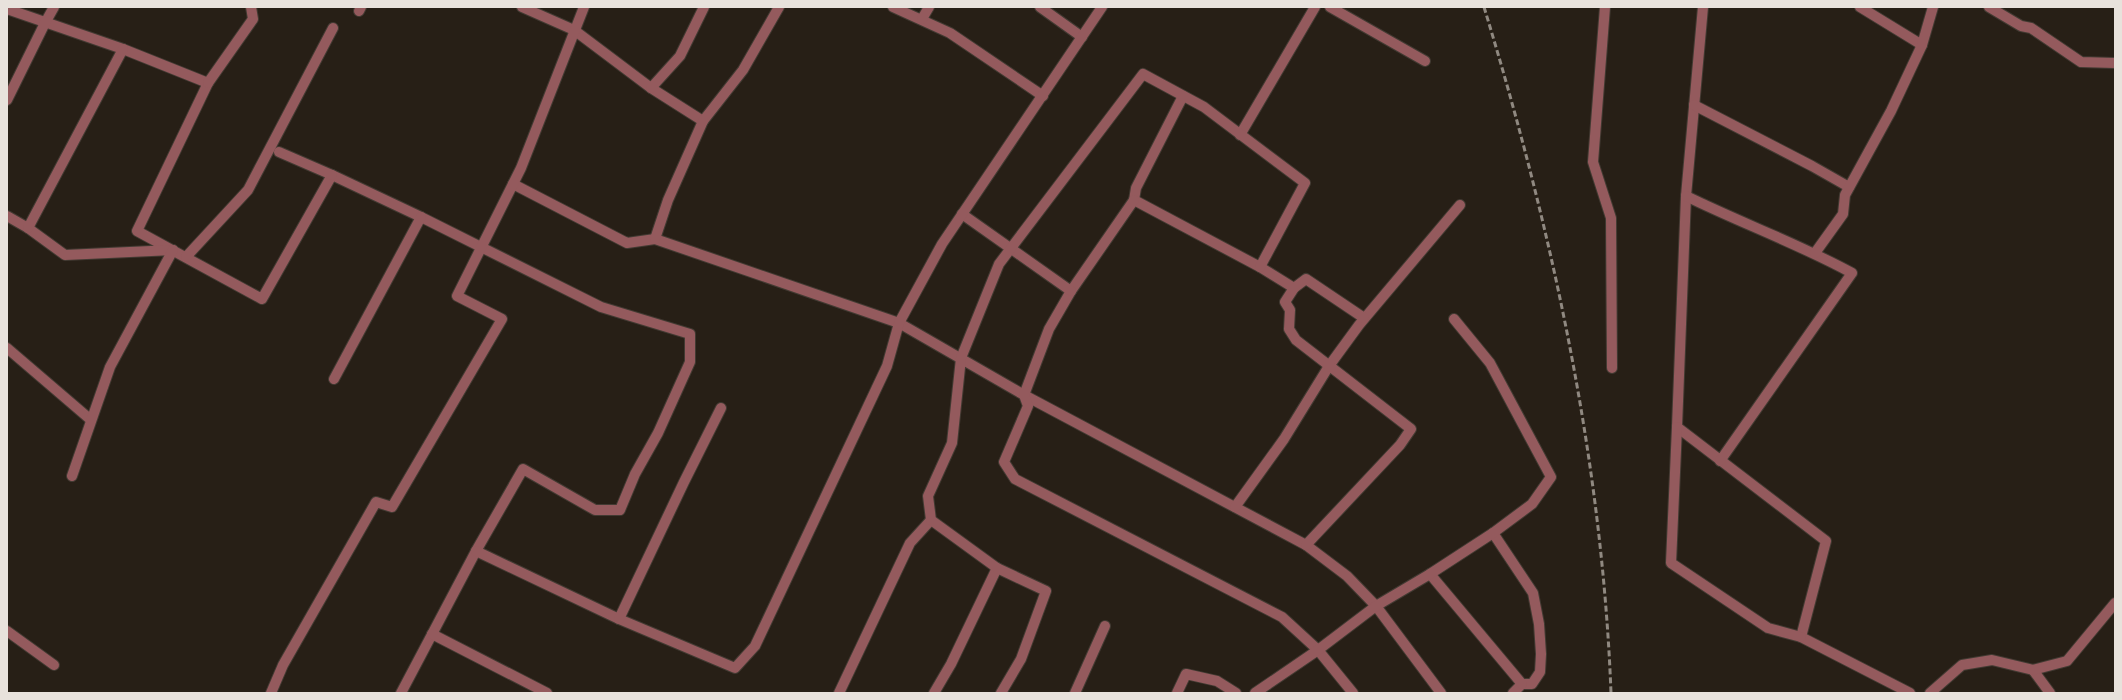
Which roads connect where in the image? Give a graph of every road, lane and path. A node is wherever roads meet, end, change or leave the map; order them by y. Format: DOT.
graph roads {
  1 [pos="54,7"];
  2 [pos="251,7"];
  3 [pos="522,7"];
  4 [pos="584,7"];
  5 [pos="704,7"];
  6 [pos="779,7"];
  7 [pos="893,7"];
  8 [pos="929,7"];
  9 [pos="1040,7"];
  10 [pos="1102,7"];
  11 [pos="1315,7"];
  12 [pos="1330,7"];
  13 [pos="1605,7"];
  14 [pos="1703,7"];
  15 [pos="1860,7"];
  16 [pos="1933,7"];
  17 [pos="1989,7"];
  18 [pos="7,9"];
  19 [pos="922,19"];
  20 [pos="44,23"];
  21 [pos="333,28"];
  22 [pos="574,30"];
  23 [pos="1082,36"];
  24 [pos="1922,45"];
  25 [pos="123,49"];
  26 [pos="1425,61"];
  27 [pos="2115,63"];
  28 [pos="208,83"];
  29 [pos="651,88"];
  30 [pos="1043,96"];
  31 [pos="1183,96"];
  32 [pos="7,100"];
  33 [pos="1694,105"];
  34 [pos="703,121"];
  35 [pos="1240,135"];
  36 [pos="279,152"];
  37 [pos="332,175"];
  38 [pos="513,184"];
  39 [pos="1849,187"];
  40 [pos="1686,196"];
  41 [pos="1134,200"];
  42 [pos="1460,205"];
  43 [pos="962,214"];
  44 [pos="7,216"];
  45 [pos="421,218"];
  46 [pos="28,228"];
  47 [pos="655,239"];
  48 [pos="1012,247"];
  49 [pos="482,248"];
  50 [pos="173,250"];
  51 [pos="1815,253"];
  52 [pos="186,257"];
  53 [pos="1260,267"];
  54 [pos="1294,288"];
  55 [pos="1071,291"];
  56 [pos="1364,318"];
  57 [pos="1454,319"];
  58 [pos="899,323"];
  59 [pos="7,348"];
  60 [pos="961,358"];
  61 [pos="1328,366"];
  62 [pos="1612,368"];
  63 [pos="334,379"];
  64 [pos="1024,395"];
  65 [pos="721,408"];
  66 [pos="91,420"];
  67 [pos="1677,428"];
  68 [pos="1720,461"];
  69 [pos="72,476"];
  70 [pos="1235,507"];
  71 [pos="931,520"];
  72 [pos="1493,533"];
  73 [pos="1306,545"];
  74 [pos="476,551"];
  75 [pos="997,568"];
  76 [pos="1430,574"];
  77 [pos="2115,603"];
  78 [pos="1376,606"];
  79 [pos="620,619"];
  80 [pos="1105,626"];
  81 [pos="7,631"];
  82 [pos="432,634"];
  83 [pos="1801,637"];
  84 [pos="1318,650"];
  85 [pos="54,665"];
  86 [pos="2033,670"];
  87 [pos="1522,684"];
  88 [pos="270,693"];
  89 [pos="401,693"];
  90 [pos="547,693"];
  91 [pos="839,693"];
  92 [pos="934,693"];
  93 [pos="1000,693"];
  94 [pos="1075,693"];
  95 [pos="1177,693"];
  96 [pos="1236,693"];
  97 [pos="1255,693"];
  98 [pos="1353,693"];
  99 [pos="1440,693"];
  100 [pos="1513,693"];
  101 [pos="1910,693"];
  102 [pos="1930,693"];
  103 [pos="2050,693"];
  1 -- 20 [label="street"];
  2 -- 28 [label="street"];
  3 -- 22 [label="street"];
  4 -- 22 [label="street"];
  5 -- 29 [label="street"];
  6 -- 34 [label="street"];
  7 -- 19 [label="street"];
  8 -- 19 [label="street"];
  9 -- 23 [label="street"];
  10 -- 23 [label="street"];
  11 -- 35 [label="street"];
  12 -- 26 [label="street"];
  13 -- 62 [label="street"];
  14 -- 33 [label="street"];
  15 -- 24 [label="street"];
  16 -- 24 [label="street"];
  17 -- 27 [label="street"];
  18 -- 20 [label="street"];
  19 -- 30 [label="street"];
  20 -- 25 [label="street"];
  20 -- 32 [label="street"];
  21 -- 52 [label="street"];
  22 -- 29 [label="street"];
  22 -- 38 [label="street"];
  23 -- 30 [label="street"];
  24 -- 39 [label="street"];
  25 -- 28 [label="street"];
  25 -- 46 [label="street"];
  28 -- 50 [label="street"];
  29 -- 34 [label="street"];
  30 -- 43 [label="street"];
  31 -- 35 [label="street"];
  31 -- 41 [label="street"];
  31 -- 48 [label="street"];
  33 -- 39 [label="street"];
  33 -- 40 [label="street"];
  34 -- 47 [label="street"];
  35 -- 53 [label="street"];
  36 -- 37 [label="street"];
  37 -- 45 [label="street"];
  37 -- 52 [label="street"];
  38 -- 47 [label="street"];
  38 -- 49 [label="street"];
  39 -- 51 [label="street"];
  40 -- 51 [label="street"];
  40 -- 67 [label="street"];
  41 -- 53 [label="street"];
  41 -- 55 [label="street"];
  42 -- 56 [label="street"];
  43 -- 48 [label="street"];
  43 -- 58 [label="street"];
  44 -- 46 [label="street"];
  45 -- 49 [label="street"];
  45 -- 63 [label="street"];
  46 -- 50 [label="street"];
  47 -- 58 [label="street"];
  48 -- 55 [label="street"];
  48 -- 60 [label="street"];
  49 -- 74 [label="street"];
  49 -- 88 [label="street"];
  50 -- 52 [label="street"];
  50 -- 66 [label="street"];
  51 -- 68 [label="street"];
  53 -- 54 [label="street"];
  54 -- 56 [label="street"];
  54 -- 61 [label="street"];
  55 -- 64 [label="street"];
  56 -- 61 [label="street"];
  57 -- 72 [label="street"];
  58 -- 60 [label="street"];
  58 -- 79 [label="street"];
  59 -- 66 [label="street"];
  60 -- 64 [label="street"];
  60 -- 71 [label="street"];
  61 -- 70 [label="street"];
  61 -- 73 [label="street"];
  64 -- 70 [label="street"];
  64 -- 84 [label="street"];
  65 -- 79 [label="street"];
  66 -- 69 [label="street"];
  67 -- 68 [label="street"];
  67 -- 83 [label="street"];
  68 -- 83 [label="street"];
  70 -- 73 [label="street"];
  71 -- 75 [label="street"];
  71 -- 91 [label="street"];
  72 -- 76 [label="street"];
  72 -- 87 [label="street"];
  73 -- 78 [label="street"];
  74 -- 79 [label="street"];
  74 -- 82 [label="street"];
  75 -- 92 [label="street"];
  75 -- 93 [label="street"];
  76 -- 78 [label="street"];
  76 -- 87 [label="street"];
  77 -- 86 [label="street"];
  78 -- 84 [label="street"];
  78 -- 99 [label="street"];
  80 -- 94 [label="street"];
  81 -- 85 [label="street"];
  82 -- 89 [label="street"];
  82 -- 90 [label="street"];
  83 -- 101 [label="street"];
  84 -- 97 [label="street"];
  84 -- 98 [label="street"];
  86 -- 102 [label="street"];
  86 -- 103 [label="street"];
  87 -- 100 [label="street"];
  95 -- 96 [label="street"];
}
